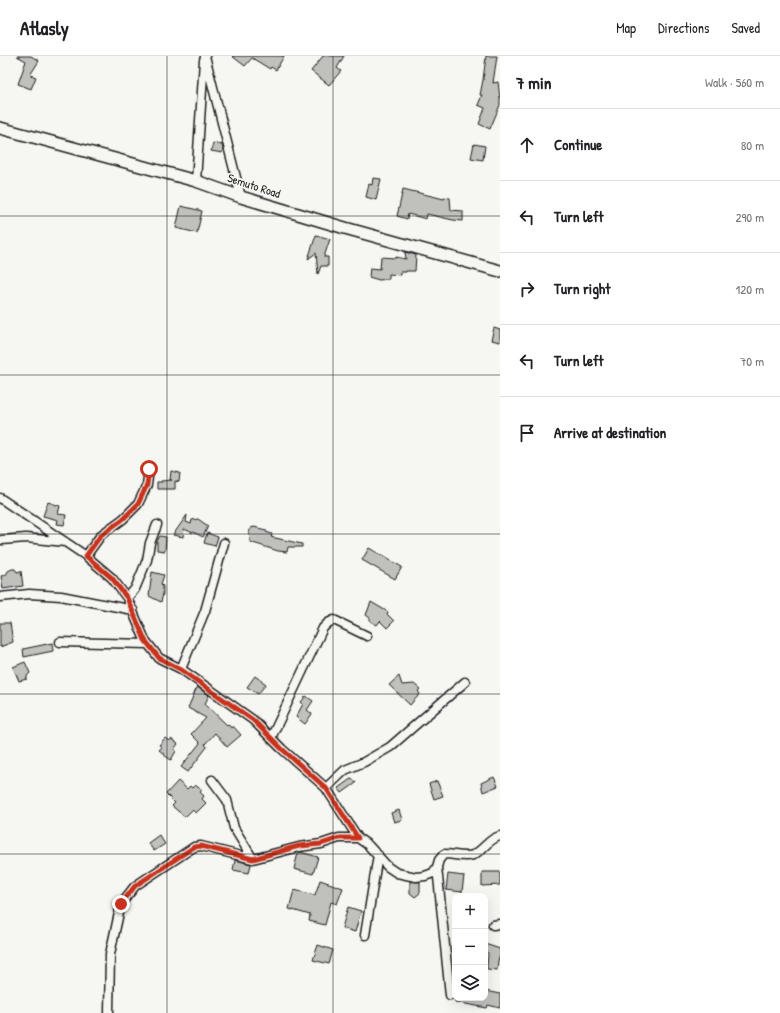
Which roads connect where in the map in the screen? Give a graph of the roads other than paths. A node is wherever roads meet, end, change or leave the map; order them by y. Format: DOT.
graph roads {
  1 [pos="205,56"];
  2 [pos="0,128"];
  3 [pos="196,181"];
  4 [pos="241,197"];
  5 [pos="500,271"];
  6 [pos="149,469"];
  7 [pos="0,498"];
  8 [pos="157,525"];
  9 [pos="2,540"];
  10 [pos="66,542"];
  11 [pos="224,543"];
  12 [pos="86,556"];
  13 [pos="0,597"];
  14 [pos="127,598"];
  15 [pos="133,610"];
  16 [pos="367,636"];
  17 [pos="60,642"];
  18 [pos="148,644"];
  19 [pos="180,669"];
  20 [pos="465,682"];
  21 [pos="271,738"];
  22 [pos="212,780"];
  23 [pos="326,788"];
  24 [pos="500,836"];
  25 [pos="358,838"];
  26 [pos="378,855"];
  27 [pos="253,859"];
  28 [pos="437,867"];
  29 [pos="365,935"];
  30 [pos="450,995"];
  31 [pos="109,1013"];
  1 -- 3 [label="street"];
  1 -- 4 [label="street"];
  2 -- 3 [label="main road, Semuto Road"];
  3 -- 4 [label="main road, Semuto Road"];
  4 -- 5 [label="main road, Semuto Road"];
  6 -- 12 [label="street"];
  7 -- 10 [label="street"];
  8 -- 14 [label="street"];
  9 -- 10 [label="street"];
  10 -- 12 [label="street"];
  11 -- 19 [label="street"];
  12 -- 14 [label="street"];
  13 -- 15 [label="street"];
  14 -- 15 [label="street"];
  15 -- 18 [label="street"];
  16 -- 21 [label="street"];
  17 -- 18 [label="street"];
  18 -- 19 [label="street"];
  19 -- 21 [label="street"];
  20 -- 23 [label="street"];
  21 -- 23 [label="street"];
  22 -- 27 [label="street"];
  23 -- 25 [label="street"];
  24 -- 28 [label="street"];
  25 -- 26 [label="street"];
  25 -- 27 [label="street"];
  26 -- 28 [label="street"];
  26 -- 29 [label="street"];
  27 -- 31 [label="street"];
  28 -- 30 [label="street"];
}
